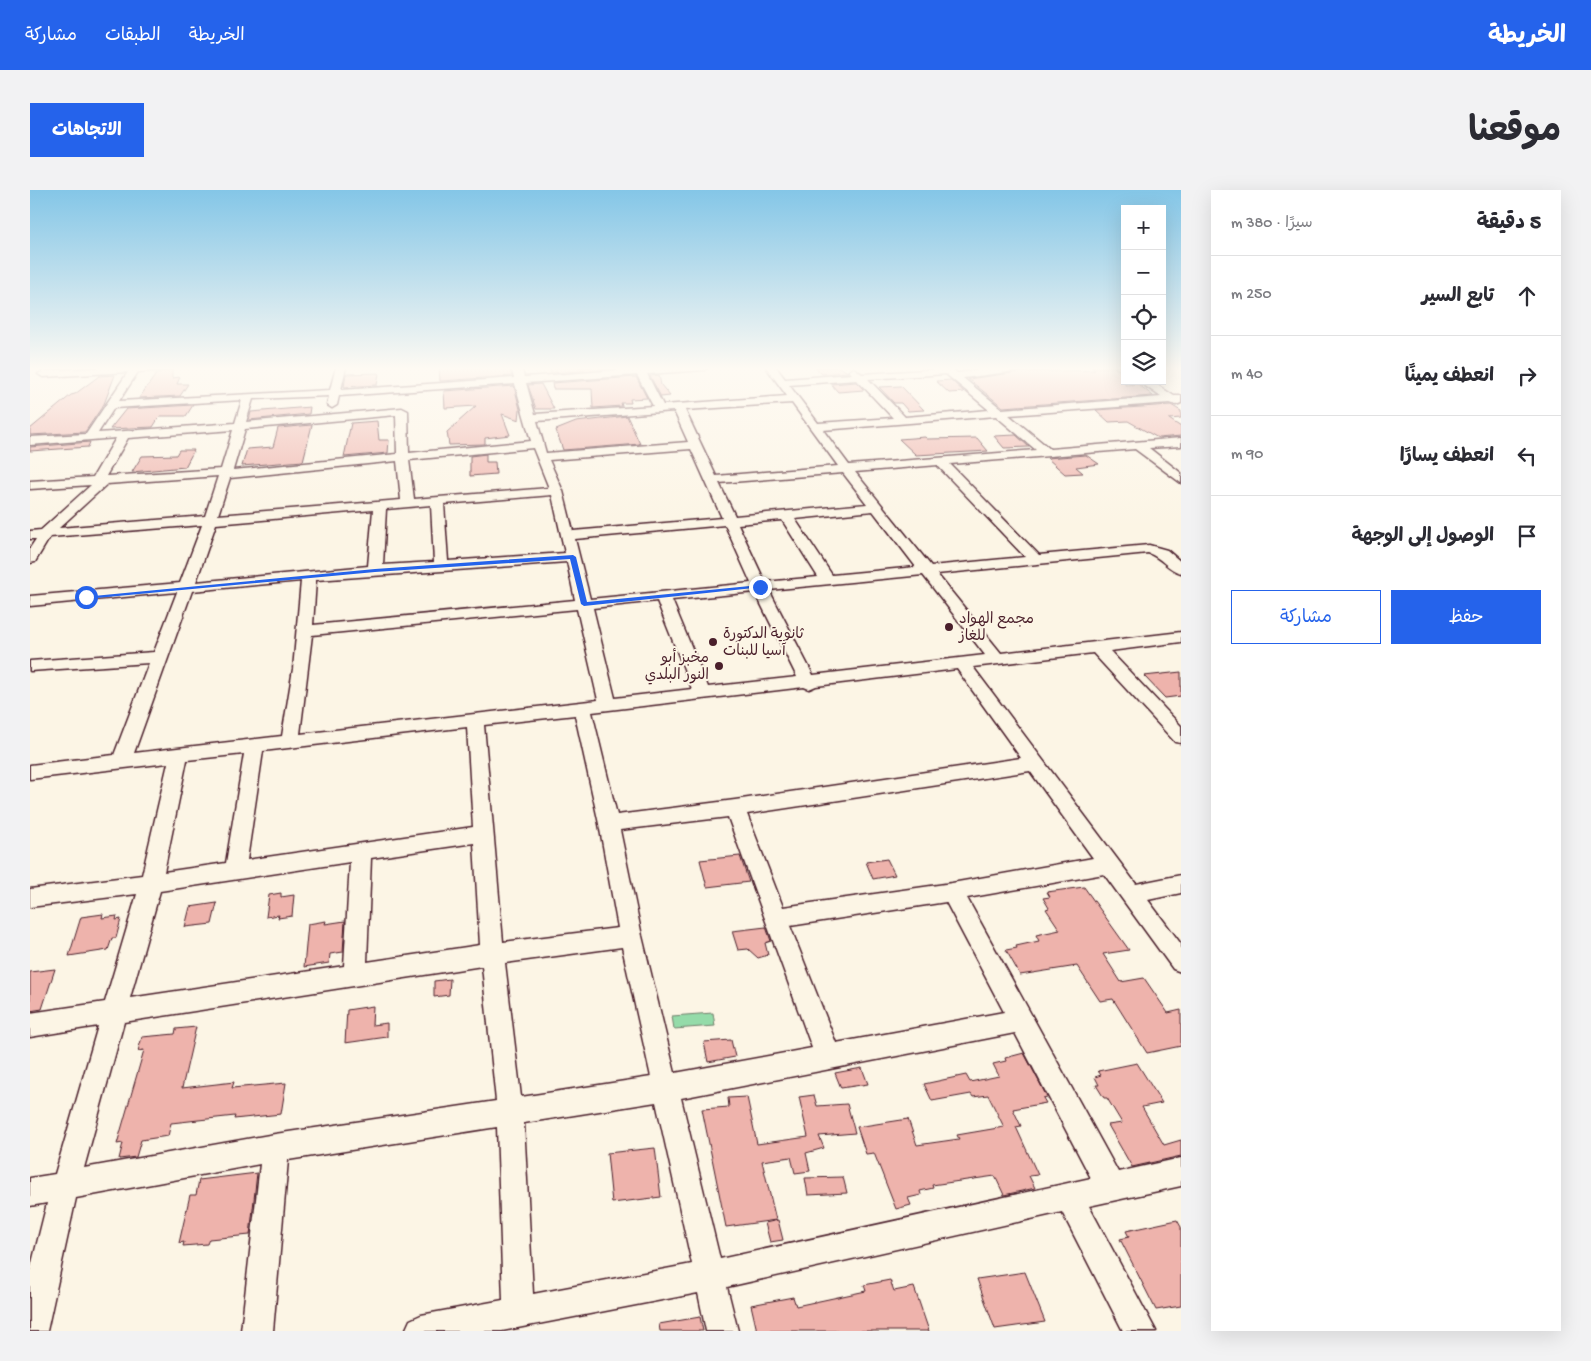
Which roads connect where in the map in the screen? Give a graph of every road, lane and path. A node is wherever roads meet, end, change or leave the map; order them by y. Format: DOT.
graph roads {
  1 [pos="100,420"];
  2 [pos="242,420"];
  3 [pos="297,420"];
  4 [pos="402,420"];
  5 [pos="530,420"];
  6 [pos="684,420"];
  7 [pos="810,420"];
  8 [pos="899,420"];
  9 [pos="1008,420"];
  10 [pos="241,426"];
  11 [pos="815,427"];
  12 [pos="124,434"];
  13 [pos="89,437"];
  14 [pos="30,441"];
  15 [pos="1181,442"];
  16 [pos="696,445"];
  17 [pos="1137,445"];
  18 [pos="539,450"];
  19 [pos="1047,453"];
  20 [pos="403,458"];
  21 [pos="942,463"];
  22 [pos="846,469"];
  23 [pos="225,473"];
  24 [pos="1181,479"];
  25 [pos="101,480"];
  26 [pos="713,480"];
  27 [pos="30,485"];
  28 [pos="557,491"];
  29 [pos="437,501"];
  30 [pos="408,503"];
  31 [pos="380,505"];
  32 [pos="877,507"];
  33 [pos="786,516"];
  34 [pos="209,520"];
  35 [pos="730,521"];
  36 [pos="46,533"];
  37 [pos="30,535"];
  38 [pos="568,536"];
  39 [pos="573,557"];
  40 [pos="30,559"];
  41 [pos="1038,561"];
  42 [pos="441,566"];
  43 [pos="1181,569"];
  44 [pos="375,570"];
  45 [pos="925,570"];
  46 [pos="309,576"];
  47 [pos="828,580"];
  48 [pos="760,587"];
  49 [pos="185,588"];
  50 [pos="663,597"];
  51 [pos="30,601"];
  52 [pos="584,604"];
  53 [pos="305,631"];
  54 [pos="1181,637"];
  55 [pos="1096,647"];
  56 [pos="159,656"];
  57 [pos="998,660"];
  58 [pos="962,664"];
  59 [pos="30,666"];
  60 [pos="809,683"];
  61 [pos="703,694"];
  62 [pos="608,705"];
  63 [pos="582,708"];
  64 [pos="475,719"];
  65 [pos="1181,737"];
  66 [pos="290,741"];
  67 [pos="255,745"];
  68 [pos="179,755"];
  69 [pos="121,762"];
  70 [pos="1035,763"];
  71 [pos="30,772"];
  72 [pos="735,808"];
  73 [pos="609,824"];
  74 [pos="484,833"];
  75 [pos="361,852"];
  76 [pos="1110,864"];
  77 [pos="236,870"];
  78 [pos="151,883"];
  79 [pos="1181,884"];
  80 [pos="952,892"];
  81 [pos="1131,894"];
  82 [pos="30,898"];
  83 [pos="777,918"];
  84 [pos="631,936"];
  85 [pos="492,954"];
  86 [pos="1181,962"];
  87 [pos="354,975"];
  88 [pos="114,1012"];
  89 [pos="1022,1020"];
  90 [pos="30,1024"];
  91 [pos="828,1056"];
  92 [pos="666,1088"];
  93 [pos="510,1113"];
  94 [pos="275,1148"];
  95 [pos="1181,1172"];
  96 [pos="65,1186"];
  97 [pos="1112,1188"];
  98 [pos="30,1192"];
  99 [pos="1069,1197"];
  100 [pos="710,1276"];
  101 [pos="519,1312"];
  102 [pos="31,1331"];
  103 [pos="257,1331"];
  104 [pos="421,1331"];
  105 [pos="722,1331"];
  106 [pos="1140,1331"];
  1 -- 13 [label="street"];
  2 -- 10 [label="street"];
  3 -- 10 [label="street"];
  4 -- 20 [label="street"];
  5 -- 18 [label="street"];
  6 -- 16 [label="street"];
  7 -- 11 [label="street"];
  8 -- 11 [label="street"];
  9 -- 19 [label="street"];
  10 -- 12 [label="street"];
  10 -- 23 [label="street"];
  11 -- 22 [label="street"];
  12 -- 13 [label="street"];
  12 -- 25 [label="street"];
  13 -- 14 [label="street"];
  15 -- 17 [label="street"];
  16 -- 18 [label="street"];
  16 -- 26 [label="street"];
  17 -- 19 [label="street"];
  17 -- 24 [label="street"];
  18 -- 20 [label="street"];
  18 -- 28 [label="street"];
  19 -- 21 [label="street"];
  20 -- 23 [label="street"];
  20 -- 30 [label="street"];
  21 -- 22 [label="street"];
  21 -- 41 [label="street"];
  22 -- 26 [label="street"];
  22 -- 32 [label="street"];
  23 -- 25 [label="street"];
  23 -- 34 [label="street"];
  25 -- 27 [label="street"];
  25 -- 36 [label="street"];
  26 -- 35 [label="street"];
  28 -- 29 [label="street"];
  28 -- 38 [label="street"];
  29 -- 30 [label="street"];
  29 -- 42 [label="street"];
  30 -- 31 [label="street"];
  31 -- 34 [label="street"];
  31 -- 44 [label="street"];
  32 -- 33 [label="street"];
  32 -- 45 [label="street"];
  33 -- 35 [label="street"];
  33 -- 47 [label="street"];
  34 -- 36 [label="street"];
  34 -- 49 [label="street"];
  35 -- 38 [label="street"];
  35 -- 48 [label="street"];
  36 -- 37 [label="street"];
  36 -- 40 [label="street"];
  38 -- 39 [label="street"];
  39 -- 42 [label="street"];
  39 -- 52 [label="street"];
  41 -- 43 [label="street"];
  41 -- 45 [label="street"];
  42 -- 44 [label="street"];
  44 -- 46 [label="street"];
  45 -- 47 [label="street"];
  45 -- 57 [label="street"];
  46 -- 49 [label="street"];
  46 -- 53 [label="street"];
  47 -- 48 [label="street"];
  48 -- 50 [label="street"];
  48 -- 60 [label="street"];
  49 -- 51 [label="street"];
  49 -- 56 [label="street"];
  50 -- 52 [label="street"];
  50 -- 61 [label="street"];
  52 -- 53 [label="street"];
  52 -- 62 [label="street"];
  53 -- 66 [label="street"];
  54 -- 55 [label="street"];
  55 -- 57 [label="street"];
  55 -- 65 [label="street"];
  56 -- 59 [label="street"];
  56 -- 69 [label="street"];
  57 -- 58 [label="street"];
  58 -- 60 [label="street"];
  58 -- 70 [label="street"];
  60 -- 61 [label="street"];
  61 -- 62 [label="street"];
  62 -- 63 [label="street"];
  63 -- 64 [label="street"];
  63 -- 73 [label="street"];
  64 -- 66 [label="street"];
  64 -- 74 [label="street"];
  66 -- 67 [label="street"];
  67 -- 68 [label="street"];
  67 -- 77 [label="street"];
  68 -- 69 [label="street"];
  68 -- 78 [label="street"];
  69 -- 71 [label="street"];
  70 -- 72 [label="street"];
  70 -- 76 [label="street"];
  72 -- 73 [label="street"];
  72 -- 83 [label="street"];
  73 -- 84 [label="street"];
  74 -- 75 [label="street"];
  74 -- 85 [label="street"];
  75 -- 77 [label="street"];
  75 -- 87 [label="street"];
  76 -- 80 [label="street"];
  76 -- 81 [label="street"];
  77 -- 78 [label="street"];
  78 -- 82 [label="street"];
  78 -- 88 [label="street"];
  79 -- 81 [label="street"];
  80 -- 83 [label="street"];
  80 -- 89 [label="street"];
  81 -- 86 [label="street"];
  83 -- 91 [label="street"];
  84 -- 85 [label="street"];
  84 -- 92 [label="street"];
  85 -- 87 [label="street"];
  85 -- 93 [label="street"];
  87 -- 88 [label="street"];
  88 -- 90 [label="street"];
  88 -- 96 [label="street"];
  89 -- 91 [label="street"];
  89 -- 97 [label="street"];
  91 -- 92 [label="street"];
  92 -- 93 [label="street"];
  92 -- 100 [label="street"];
  93 -- 94 [label="street"];
  93 -- 101 [label="street"];
  94 -- 96 [label="street"];
  94 -- 103 [label="street"];
  95 -- 97 [label="street"];
  96 -- 98 [label="street"];
  96 -- 102 [label="street"];
  97 -- 99 [label="street"];
  99 -- 100 [label="street"];
  99 -- 106 [label="street"];
  100 -- 101 [label="street"];
  100 -- 105 [label="street"];
  101 -- 104 [label="street"];
}
